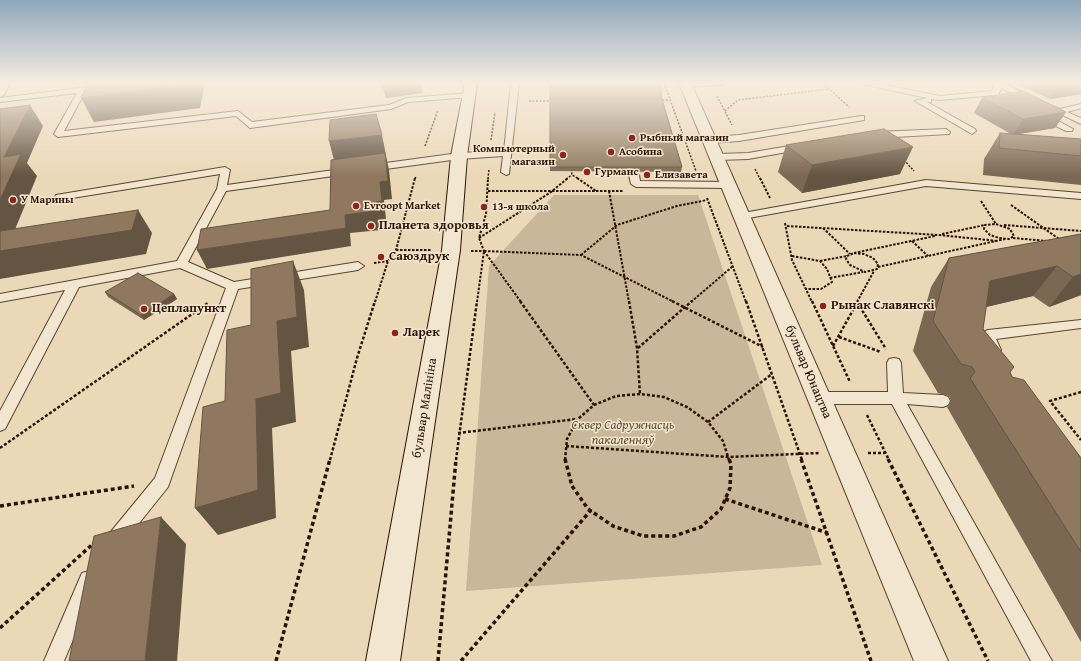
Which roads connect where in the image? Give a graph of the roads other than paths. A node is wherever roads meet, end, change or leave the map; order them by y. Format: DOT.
graph roads {
  1 [pos="69,114"];
  2 [pos="231,114"];
  3 [pos="239,114"];
  4 [pos="337,114"];
  5 [pos="466,114"];
  6 [pos="512,114"];
  7 [pos="693,114"];
  8 [pos="942,114"];
  9 [pos="1038,114"];
  10 [pos="1066,114"];
  11 [pos="861,118"];
  12 [pos="1081,121"];
  13 [pos="1069,129"];
  14 [pos="972,131"];
  15 [pos="946,132"];
  16 [pos="864,137"];
  17 [pos="810,146"];
  18 [pos="714,148"];
  19 [pos="508,153"];
  20 [pos="459,156"];
  21 [pos="506,172"];
  22 [pos="634,175"];
  23 [pos="222,188"];
  24 [pos="1081,196"];
  25 [pos="60,197"];
  26 [pos="736,200"];
  27 [pos="181,264"];
  28 [pos="358,266"];
  29 [pos="74,283"];
  30 [pos="233,286"];
  31 [pos="0,298"];
  32 [pos="1081,324"];
  33 [pos="892,359"];
  34 [pos="999,362"];
  35 [pos="819,398"];
  36 [pos="896,398"];
  37 [pos="943,401"];
  38 [pos="0,425"];
  39 [pos="103,544"];
  40 [pos="94,569"];
  41 [pos="54,661"];
  42 [pos="384,661"];
  43 [pos="930,661"];
  44 [pos="1042,661"];
  1 -- 2 [label="lane"];
  3 -- 4 [label="lane"];
  5 -- 20 [label="main road, бульвар Малініна"];
  6 -- 19 [label="lane"];
  7 -- 18 [label="main road, бульвар Юнацтва"];
  8 -- 14 [label="lane"];
  9 -- 13 [label="lane"];
  10 -- 12 [label="lane"];
  11 -- 18 [label="lane"];
  15 -- 16 [label="lane"];
  17 -- 18 [label="lane"];
  18 -- 26 [label="main road, бульвар Юнацтва"];
  19 -- 20 [label="lane"];
  19 -- 21 [label="lane"];
  20 -- 23 [label="lane"];
  20 -- 42 [label="main road, бульвар Малініна"];
  22 -- 26 [label="lane"];
  23 -- 25 [label="lane"];
  23 -- 27 [label="lane"];
  24 -- 26 [label="lane"];
  26 -- 35 [label="main road, бульвар Юнацтва"];
  27 -- 29 [label="lane"];
  27 -- 30 [label="lane"];
  28 -- 30 [label="lane"];
  29 -- 31 [label="lane"];
  29 -- 38 [label="lane"];
  30 -- 39 [label="lane"];
  32 -- 34 [label="lane"];
  33 -- 36 [label="lane"];
  35 -- 36 [label="lane"];
  35 -- 43 [label="main road, бульвар Юнацтва"];
  36 -- 37 [label="lane"];
  36 -- 44 [label="lane"];
  40 -- 41 [label="lane"];
}
